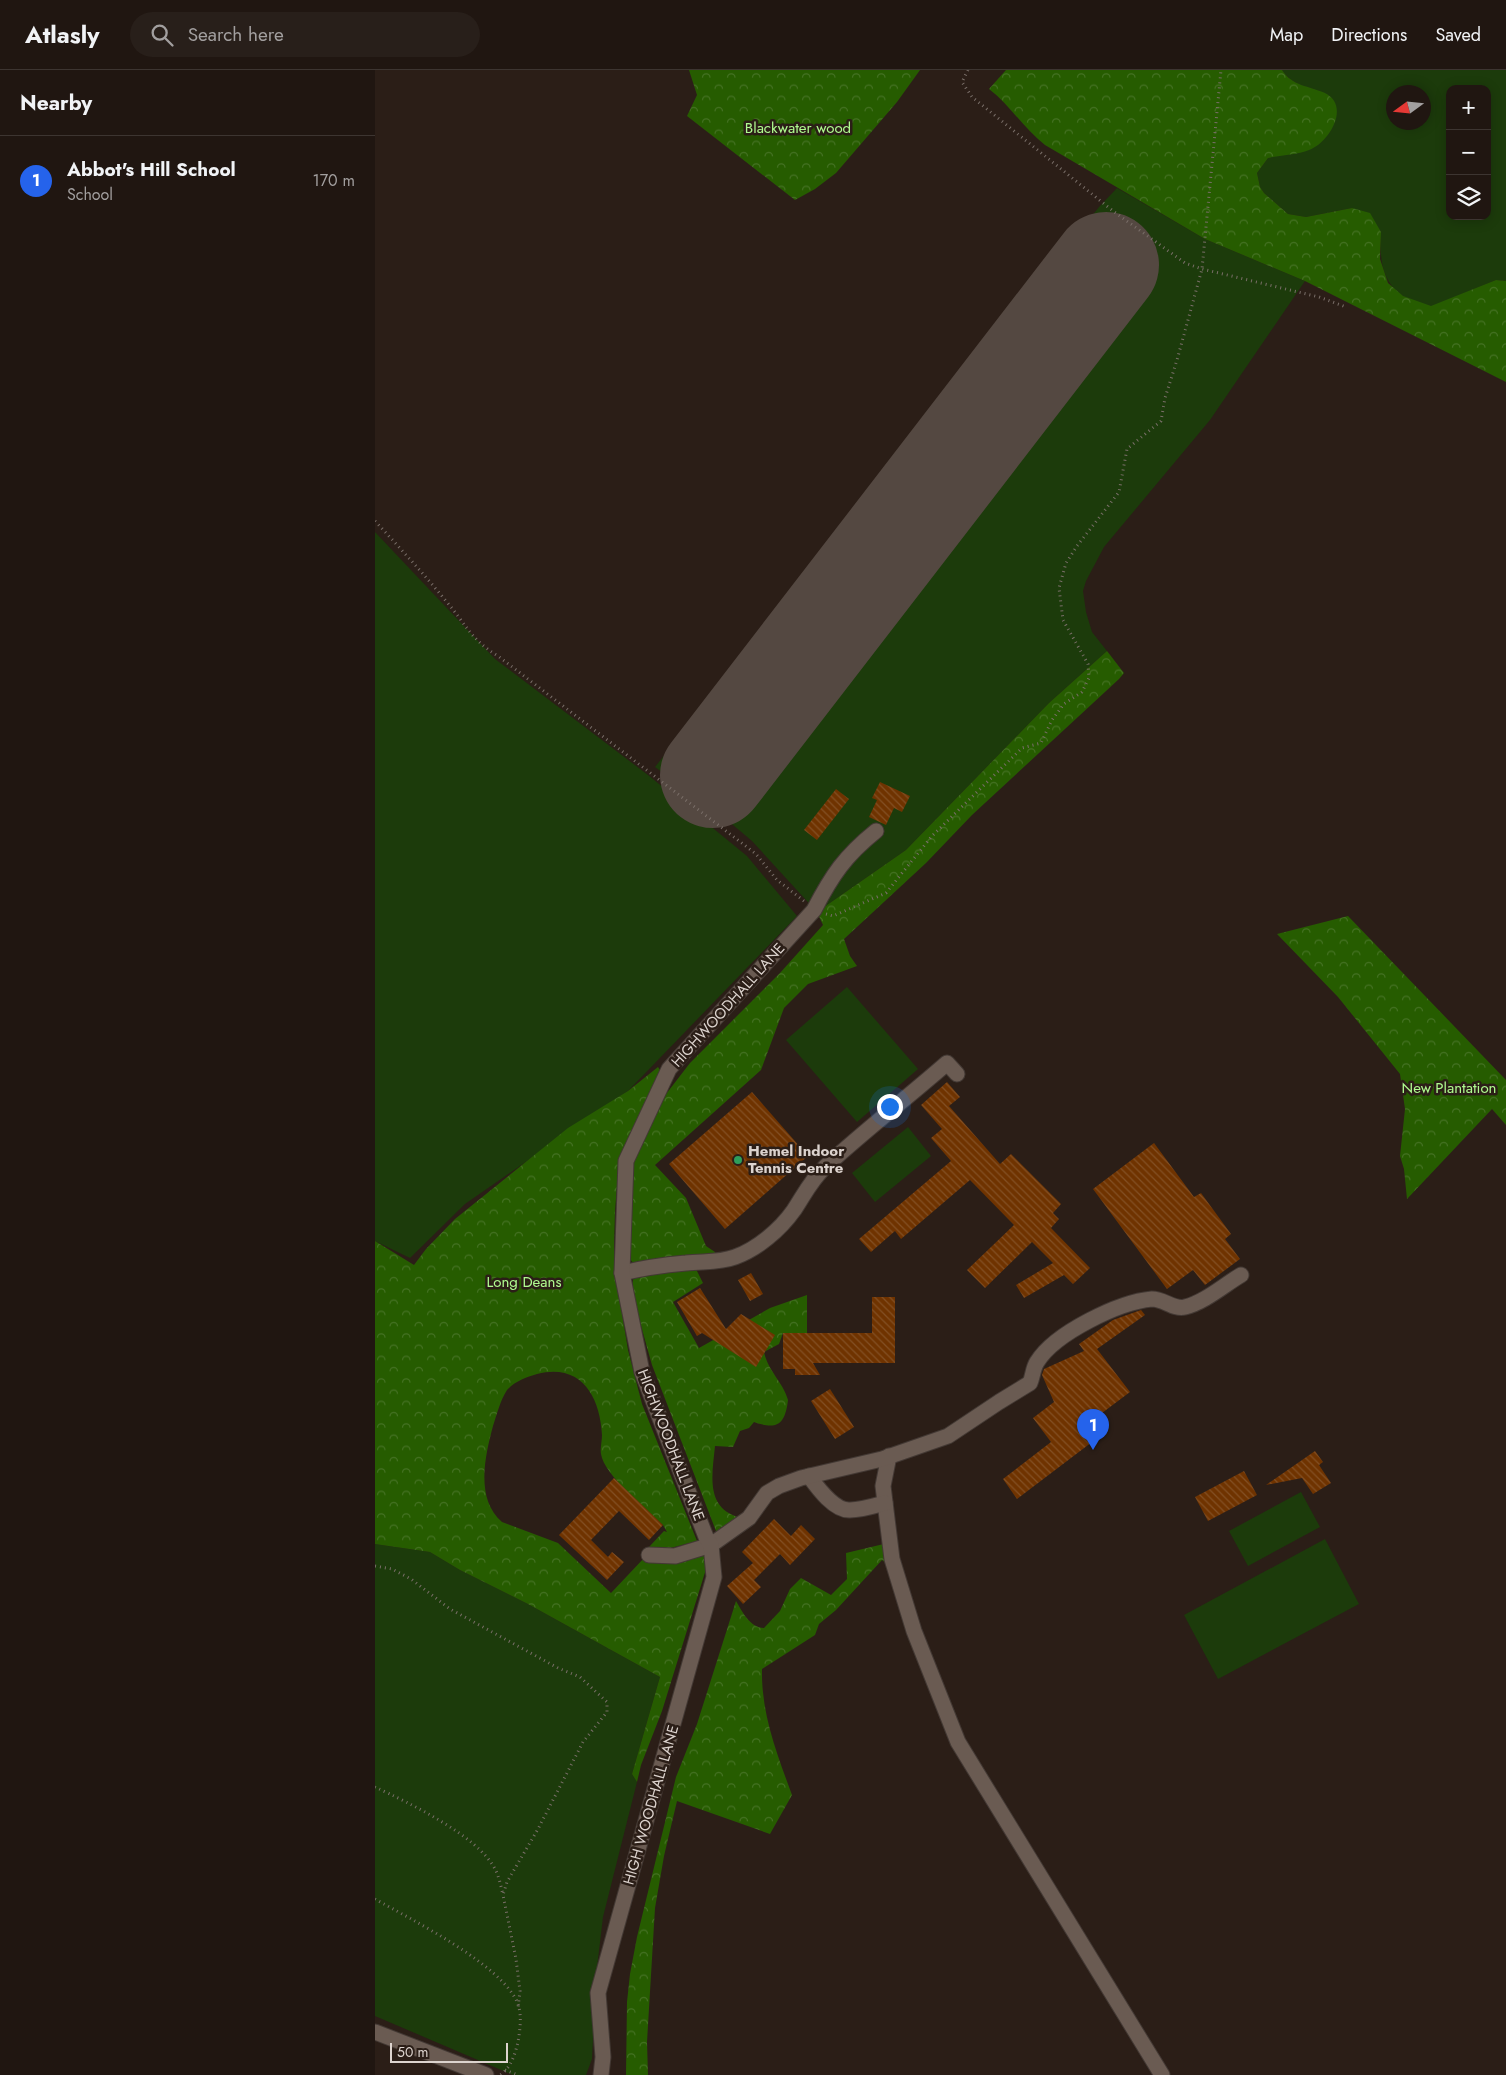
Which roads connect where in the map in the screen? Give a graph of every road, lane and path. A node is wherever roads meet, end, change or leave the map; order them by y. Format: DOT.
graph roads {
  1 [pos="968,70"];
  2 [pos="1221,70"];
  3 [pos="1202,269"];
  4 [pos="1346,308"];
  5 [pos="375,521"];
  6 [pos="876,831"];
  7 [pos="815,910"];
  8 [pos="957,1074"];
  9 [pos="622,1273"];
  10 [pos="1241,1274"];
  11 [pos="889,1456"];
  12 [pos="809,1476"];
  13 [pos="885,1503"];
  14 [pos="709,1541"];
  15 [pos="649,1555"];
  16 [pos="375,1566"];
  17 [pos="375,1787"];
  18 [pos="503,1895"];
  19 [pos="375,1899"];
  20 [pos="519,2008"];
  21 [pos="375,2032"];
  22 [pos="457,2070"];
  23 [pos="505,2070"];
  24 [pos="486,2075"];
  25 [pos="499,2075"];
  26 [pos="518,2075"];
  27 [pos="601,2075"];
  28 [pos="1162,2075"];
  1 -- 3 [label="path"];
  2 -- 3 [label="path"];
  3 -- 4 [label="path"];
  3 -- 7 [label="path"];
  5 -- 7 [label="path"];
  6 -- 7 [label="street, HIGHWOODHALL LANE"];
  7 -- 9 [label="street, HIGHWOODHALL LANE"];
  8 -- 9 [label="street"];
  9 -- 14 [label="street, HIGHWOODHALL LANE"];
  10 -- 11 [label="street"];
  11 -- 12 [label="street"];
  11 -- 13 [label="street"];
  12 -- 13 [label="street"];
  12 -- 14 [label="street"];
  13 -- 28 [label="street"];
  14 -- 15 [label="street"];
  14 -- 27 [label="street, HIGH WOODHALL LANE"];
  16 -- 18 [label="path"];
  17 -- 18 [label="path"];
  18 -- 20 [label="path"];
  19 -- 20 [label="path"];
  20 -- 23 [label="path"];
  21 -- 22 [label="street"];
  22 -- 24 [label="street"];
  23 -- 25 [label="path"];
  23 -- 26 [label="path"];
}
